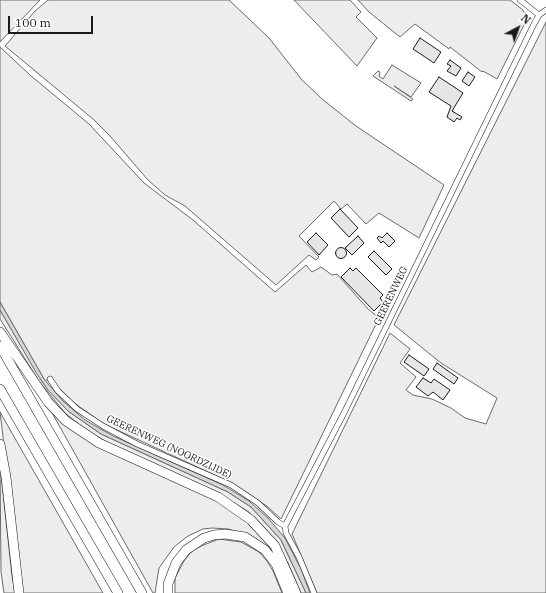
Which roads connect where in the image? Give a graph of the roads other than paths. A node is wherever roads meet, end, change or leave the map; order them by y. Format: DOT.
graph roads {
  1 [pos="520,0"];
  2 [pos="546,10"];
  3 [pos="539,15"];
  4 [pos="0,332"];
  5 [pos="0,346"];
  6 [pos="50,379"];
  7 [pos="0,389"];
  8 [pos="0,444"];
  9 [pos="286,526"];
  10 [pos="19,593"];
  11 [pos="118,593"];
  12 [pos="142,593"];
  13 [pos="168,593"];
  14 [pos="288,593"];
  15 [pos="296,593"];
  16 [pos="314,593"];
  1 -- 3 [label="street"];
  2 -- 3 [label="street, GEERENWEG"];
  3 -- 9 [label="street, GEERENWEG"];
  4 -- 15 [label="highway"];
  5 -- 12 [label="highway"];
  6 -- 9 [label="street, GEERENWEG (NOORDZIJDE)"];
  7 -- 11 [label="highway"];
  8 -- 10 [label="highway"];
  9 -- 16 [label="street"];
  13 -- 14 [label="highway"];
}
